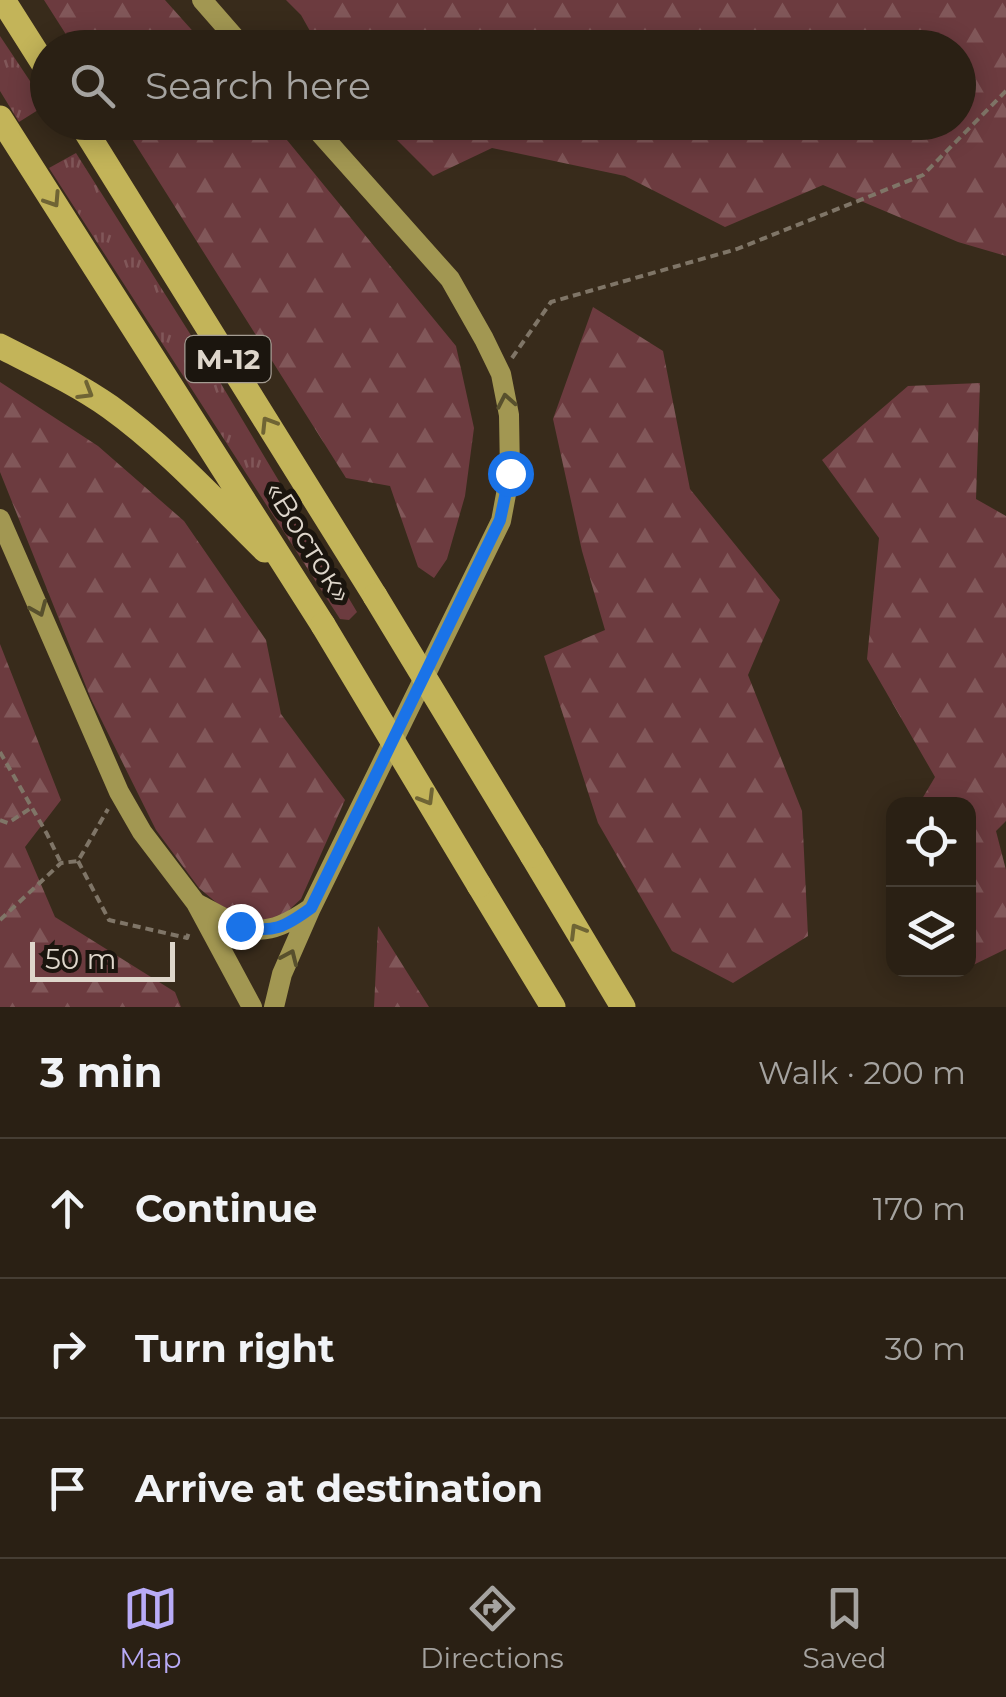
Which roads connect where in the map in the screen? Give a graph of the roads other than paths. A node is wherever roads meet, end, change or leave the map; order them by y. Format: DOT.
graph roads {
  1 [pos="3,0"];
  2 [pos="202,0"];
  3 [pos="228,30"];
  4 [pos="30,43"];
  5 [pos="0,118"];
  6 [pos="91,140"];
  7 [pos="326,140"];
  8 [pos="0,346"];
  9 [pos="0,520"];
  10 [pos="297,582"];
  11 [pos="196,903"];
  12 [pos="311,908"];
  13 [pos="252,1007"];
  14 [pos="274,1007"];
  15 [pos="553,1007"];
  16 [pos="622,1007"];
  1 -- 4 [label="main road"];
  2 -- 3 [label="street"];
  5 -- 10 [label="main road, «Восток» / М-12, one-way"];
  16 -- 6 [label="main road, «Восток» / М-12, one-way, bridge"];
  12 -- 7 [label="street, one-way"];
  8 -- 10 [label="main road, one-way"];
  9 -- 11 [label="street, one-way"];
  10 -- 15 [label="main road, «Восток» / М-12, one-way, bridge"];
  11 -- 12 [label="street"];
  11 -- 13 [label="street"];
  14 -- 12 [label="street, one-way"];
}
